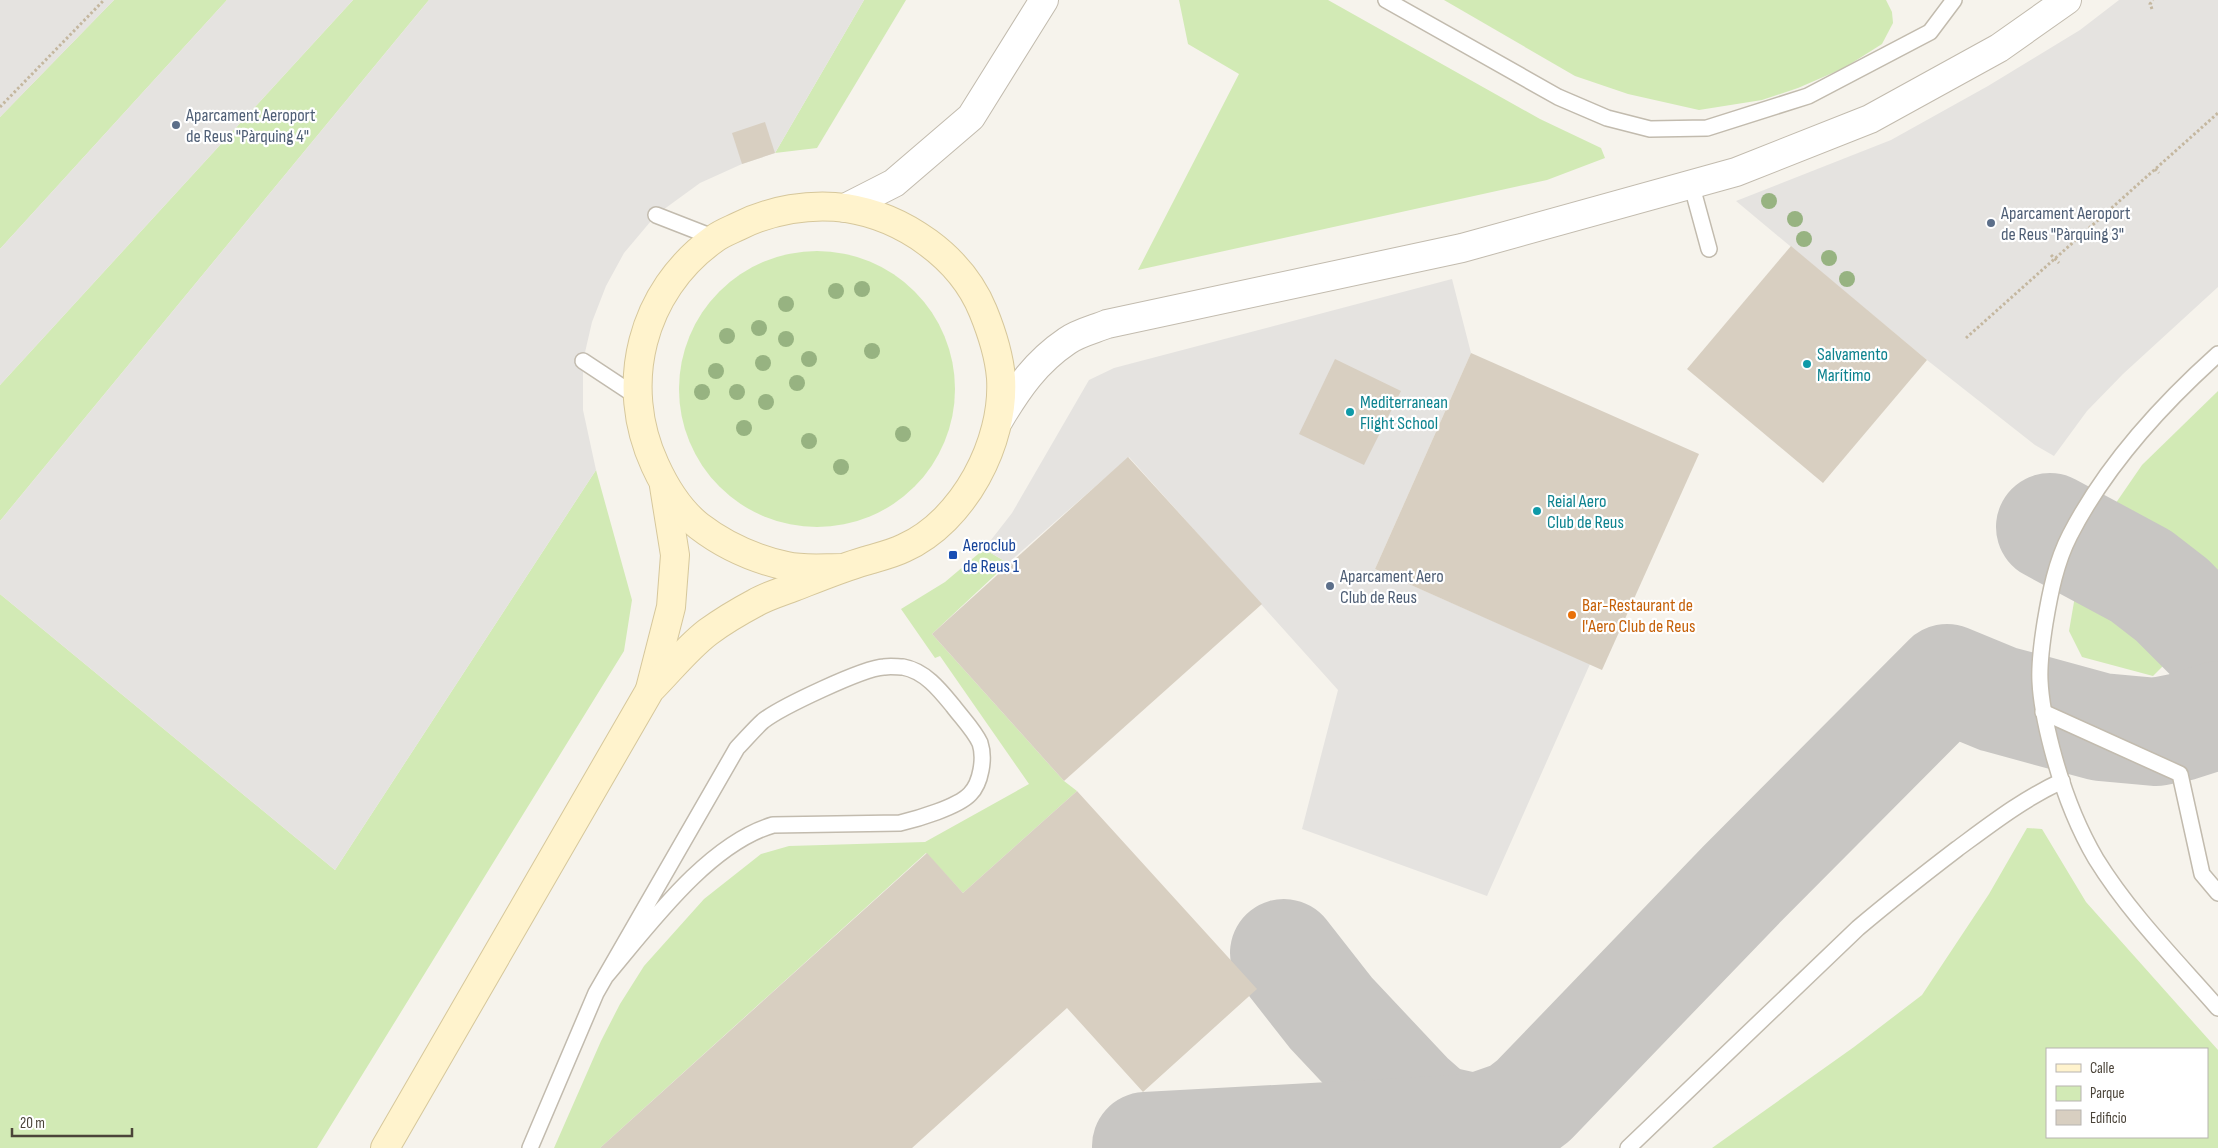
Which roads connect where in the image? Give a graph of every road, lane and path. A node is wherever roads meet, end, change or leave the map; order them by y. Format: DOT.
graph roads {
  1 [pos="104,0"];
  2 [pos="1044,0"];
  3 [pos="1386,0"];
  4 [pos="1954,0"];
  5 [pos="2067,0"];
  6 [pos="2153,0"];
  7 [pos="2152,9"];
  8 [pos="0,107"];
  9 [pos="2218,113"];
  10 [pos="2155,169"];
  11 [pos="2159,173"];
  12 [pos="1692,183"];
  13 [pos="846,208"];
  14 [pos="656,215"];
  15 [pos="715,238"];
  16 [pos="1709,249"];
  17 [pos="2051,254"];
  18 [pos="2055,259"];
  19 [pos="2059,263"];
  20 [pos="1966,338"];
  21 [pos="2218,354"];
  22 [pos="583,361"];
  23 [pos="636,396"];
  24 [pos="999,420"];
  25 [pos="664,486"];
  26 [pos="841,568"];
  27 [pos="650,690"];
  28 [pos="2043,712"];
  29 [pos="2062,781"];
  30 [pos="2218,892"];
  31 [pos="606,976"];
  32 [pos="2218,1008"];
  33 [pos="385,1148"];
  34 [pos="530,1148"];
  35 [pos="1628,1148"];
  1 -- 8 [label="path"];
  2 -- 13 [label="street"];
  3 -- 4 [label="lane"];
  5 -- 12 [label="street"];
  6 -- 7 [label="path"];
  9 -- 10 [label="path"];
  10 -- 11 [label="path"];
  10 -- 18 [label="path"];
  12 -- 16 [label="lane"];
  12 -- 24 [label="street"];
  13 -- 15 [label="main road"];
  13 -- 24 [label="main road"];
  14 -- 15 [label="lane"];
  15 -- 23 [label="main road"];
  17 -- 18 [label="path"];
  18 -- 19 [label="path"];
  18 -- 20 [label="path"];
  21 -- 28 [label="lane"];
  22 -- 23 [label="lane"];
  23 -- 25 [label="main road"];
  24 -- 26 [label="main road"];
  25 -- 26 [label="main road"];
  25 -- 27 [label="main road"];
  26 -- 27 [label="main road"];
  27 -- 33 [label="main road"];
  28 -- 29 [label="lane"];
  28 -- 30 [label="lane"];
  29 -- 32 [label="lane"];
  29 -- 35 [label="lane"];
  31 -- 31 [label="lane"];
  31 -- 34 [label="lane"];
}
